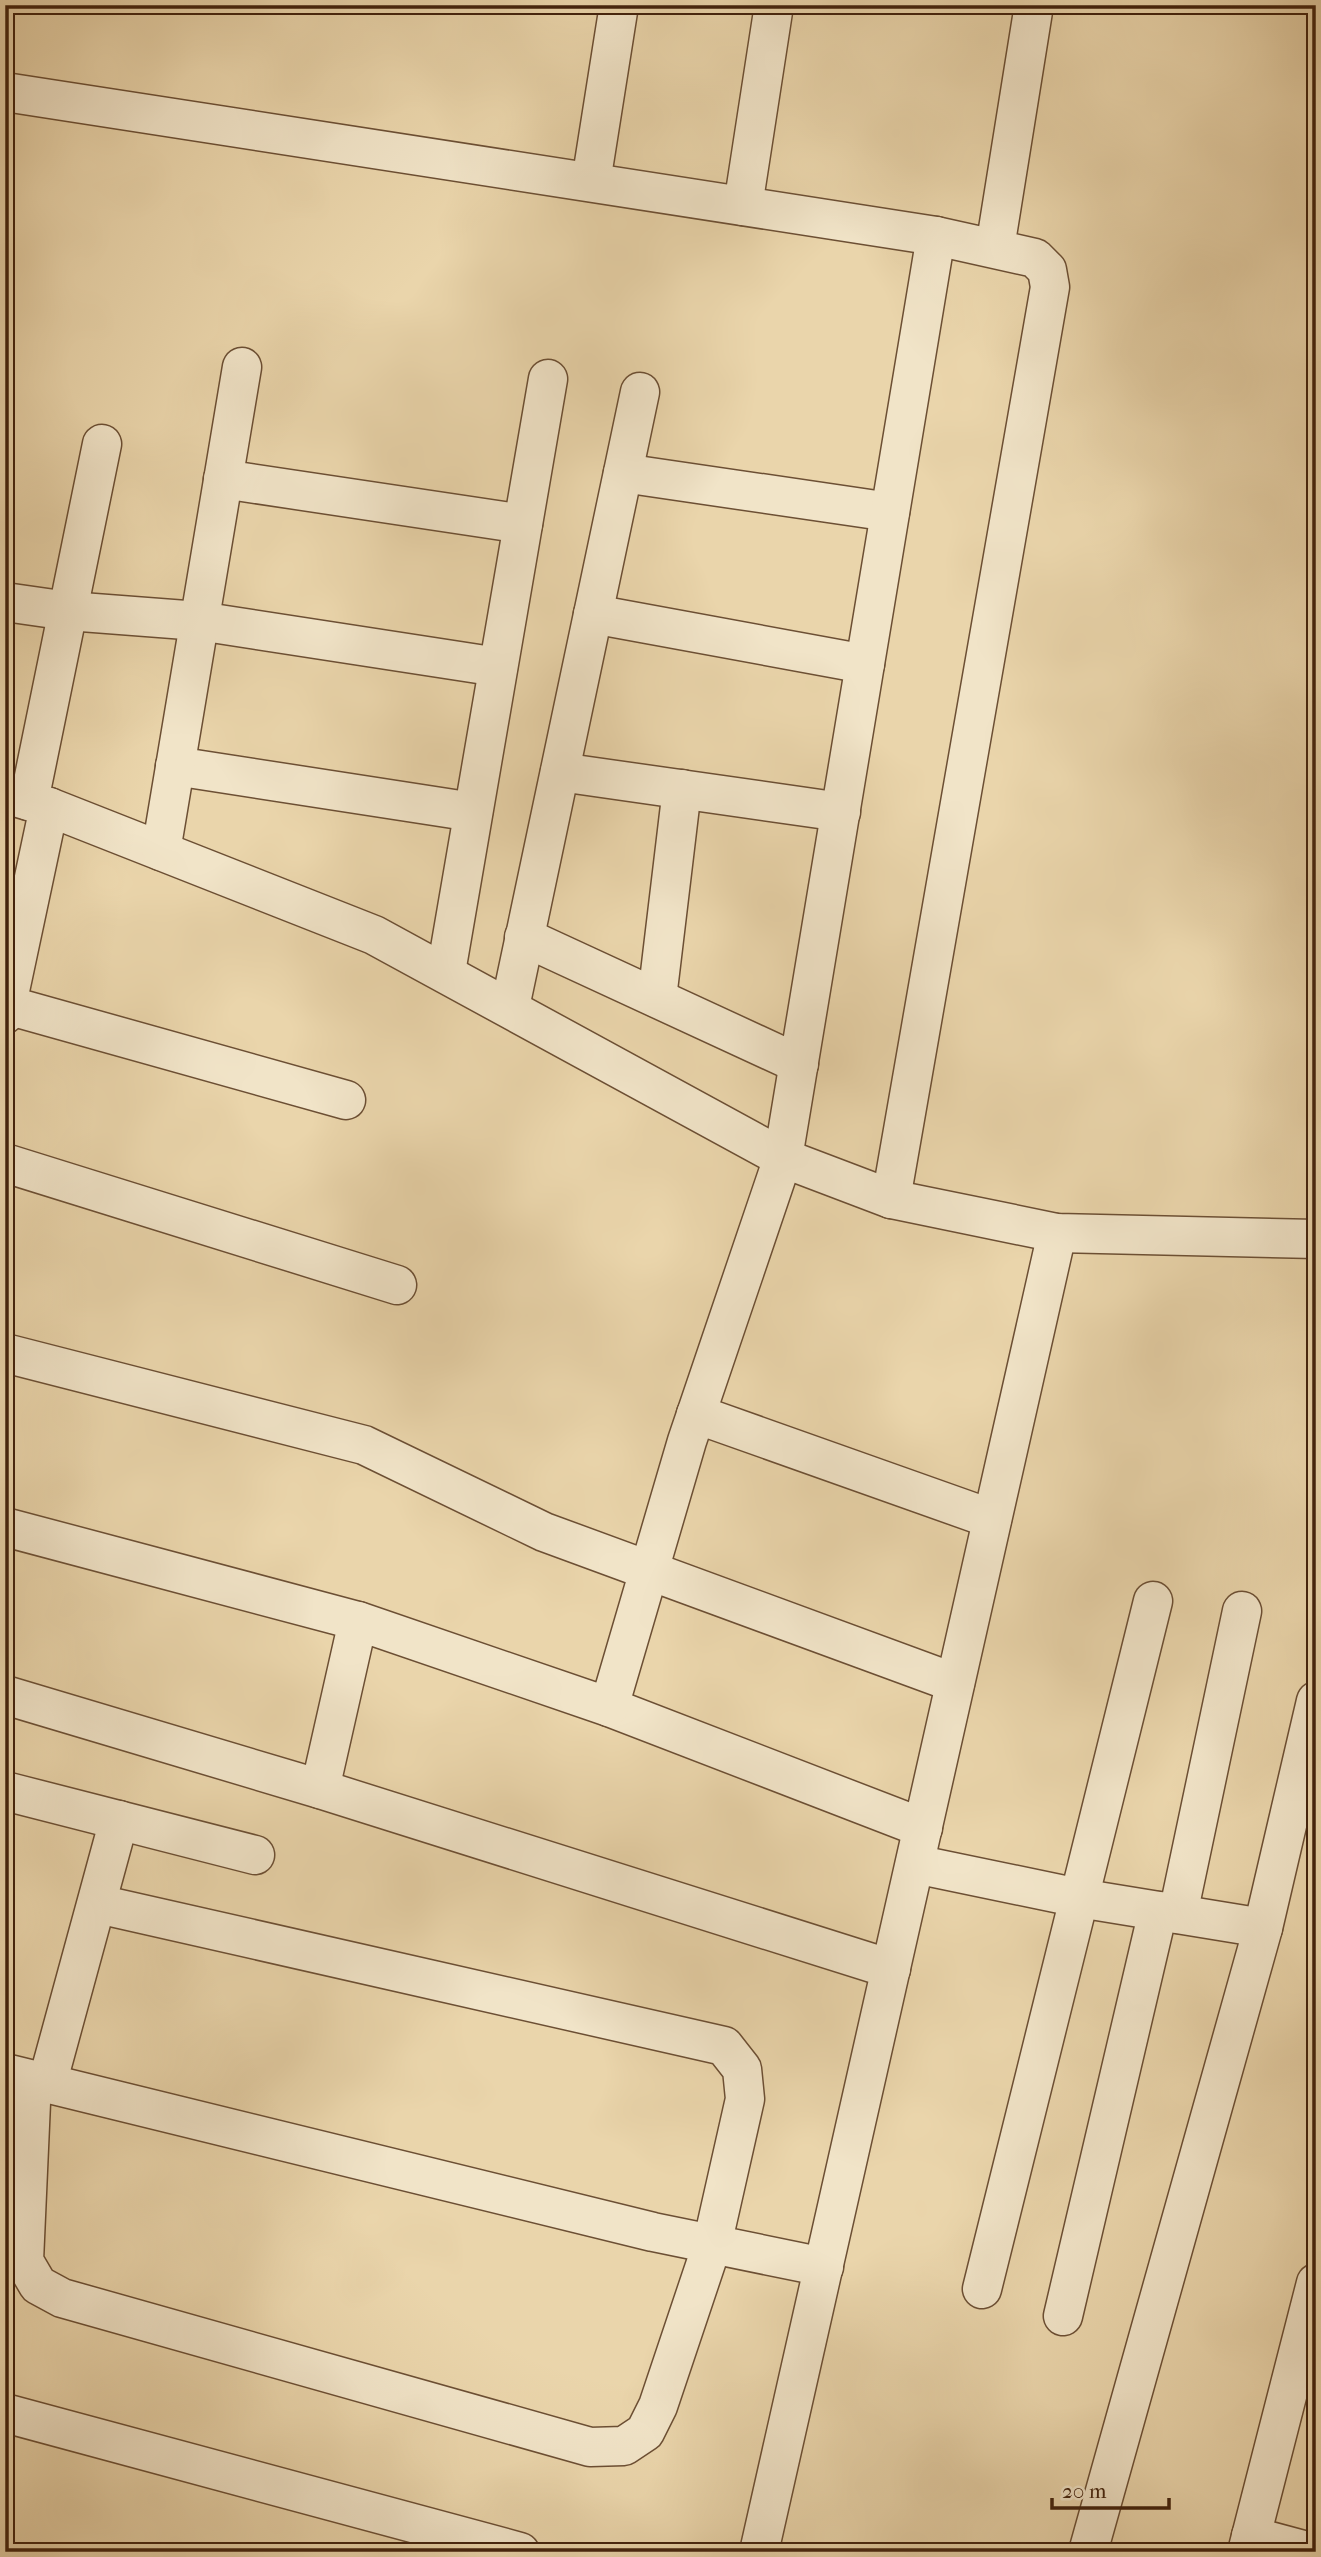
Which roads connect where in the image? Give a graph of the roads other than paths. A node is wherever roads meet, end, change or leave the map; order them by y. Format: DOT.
graph roads {
  1 [pos="619,5"];
  2 [pos="774,5"];
  3 [pos="1034,5"];
  4 [pos="5,92"];
  5 [pos="591,183"];
  6 [pos="743,206"];
  7 [pos="936,236"];
  8 [pos="995,248"];
  9 [pos="242,367"];
  10 [pos="548,379"];
  11 [pos="640,392"];
  12 [pos="102,444"];
  13 [pos="623,473"];
  14 [pos="223,479"];
  15 [pos="890,512"];
  16 [pos="523,524"];
  17 [pos="5,602"];
  18 [pos="68,611"];
  19 [pos="593,614"];
  20 [pos="199,621"];
  21 [pos="865,664"];
  22 [pos="498,667"];
  23 [pos="175,766"];
  24 [pos="560,772"];
  25 [pos="682,789"];
  26 [pos="28,801"];
  27 [pos="473,812"];
  28 [pos="841,812"];
  29 [pos="161,851"];
  30 [pos="524,937"];
  31 [pos="446,972"];
  32 [pos="657,998"];
  33 [pos="510,1007"];
  34 [pos="6,1009"];
  35 [pos="799,1064"];
  36 [pos="346,1100"];
  37 [pos="783,1158"];
  38 [pos="5,1163"];
  39 [pos="891,1199"];
  40 [pos="1057,1233"];
  41 [pos="1316,1239"];
  42 [pos="397,1285"];
  43 [pos="5,1353"];
  44 [pos="696,1414"];
  45 [pos="992,1519"];
  46 [pos="5,1527"];
  47 [pos="650,1569"];
  48 [pos="1153,1601"];
  49 [pos="1242,1611"];
  50 [pos="358,1621"];
  51 [pos="955,1683"];
  52 [pos="5,1695"];
  53 [pos="1316,1701"];
  54 [pos="609,1707"];
  55 [pos="320,1789"];
  56 [pos="5,1791"];
  57 [pos="119,1820"];
  58 [pos="1301,1831"];
  59 [pos="919,1846"];
  60 [pos="255,1855"];
  61 [pos="1079,1898"];
  62 [pos="98,1904"];
  63 [pos="1168,1912"];
  64 [pos="1263,1928"];
  65 [pos="891,1969"];
  66 [pos="28,2079"];
  67 [pos="712,2245"];
  68 [pos="824,2267"];
  69 [pos="1316,2283"];
  70 [pos="982,2289"];
  71 [pos="1063,2316"];
  72 [pos="1305,2371"];
  73 [pos="5,2413"];
  74 [pos="1249,2544"];
  75 [pos="520,2552"];
  76 [pos="759,2552"];
  77 [pos="1088,2552"];
  78 [pos="1311,2552"];
  1 -- 5 [label="street"];
  2 -- 6 [label="street"];
  3 -- 8 [label="street"];
  4 -- 5 [label="street"];
  5 -- 6 [label="street"];
  6 -- 7 [label="street"];
  7 -- 8 [label="street"];
  7 -- 15 [label="street"];
  8 -- 39 [label="street"];
  9 -- 14 [label="street"];
  10 -- 16 [label="street"];
  11 -- 13 [label="street"];
  12 -- 18 [label="street"];
  13 -- 15 [label="street"];
  13 -- 19 [label="street"];
  14 -- 16 [label="street"];
  14 -- 20 [label="street"];
  15 -- 21 [label="street"];
  16 -- 22 [label="street"];
  17 -- 18 [label="street"];
  18 -- 20 [label="street"];
  18 -- 26 [label="street"];
  19 -- 21 [label="street"];
  19 -- 24 [label="street"];
  20 -- 22 [label="street"];
  20 -- 23 [label="street"];
  21 -- 28 [label="street"];
  22 -- 27 [label="street"];
  23 -- 27 [label="street"];
  23 -- 29 [label="street"];
  24 -- 25 [label="street"];
  24 -- 30 [label="street"];
  25 -- 28 [label="street"];
  25 -- 32 [label="street"];
  26 -- 29 [label="street"];
  26 -- 34 [label="street"];
  27 -- 31 [label="street"];
  28 -- 35 [label="street"];
  29 -- 31 [label="street"];
  30 -- 32 [label="street"];
  30 -- 33 [label="street"];
  31 -- 33 [label="street"];
  32 -- 35 [label="street"];
  33 -- 37 [label="street"];
  34 -- 36 [label="street"];
  35 -- 37 [label="street"];
  37 -- 39 [label="street"];
  37 -- 44 [label="street"];
  38 -- 42 [label="street"];
  39 -- 40 [label="street"];
  40 -- 41 [label="street"];
  40 -- 45 [label="street"];
  43 -- 47 [label="street"];
  44 -- 45 [label="street"];
  44 -- 47 [label="street"];
  45 -- 51 [label="street"];
  46 -- 50 [label="street"];
  47 -- 51 [label="street"];
  47 -- 54 [label="street"];
  48 -- 61 [label="street"];
  49 -- 63 [label="street"];
  50 -- 54 [label="street"];
  50 -- 55 [label="street"];
  51 -- 59 [label="street"];
  52 -- 55 [label="street"];
  53 -- 58 [label="street"];
  54 -- 59 [label="street"];
  55 -- 65 [label="street"];
  56 -- 57 [label="street"];
  57 -- 60 [label="street"];
  57 -- 62 [label="street"];
  58 -- 64 [label="street"];
  59 -- 61 [label="street"];
  59 -- 65 [label="street"];
  61 -- 63 [label="street"];
  61 -- 70 [label="street"];
  62 -- 66 [label="street"];
  62 -- 67 [label="street"];
  63 -- 64 [label="street"];
  63 -- 71 [label="street"];
  64 -- 77 [label="street"];
  65 -- 68 [label="street"];
  66 -- 67 [label="street"];
  66 -- 67 [label="street"];
  67 -- 68 [label="street"];
  68 -- 76 [label="street"];
  69 -- 72 [label="street"];
  72 -- 74 [label="street"];
  73 -- 75 [label="street"];
  74 -- 78 [label="street"];
}
